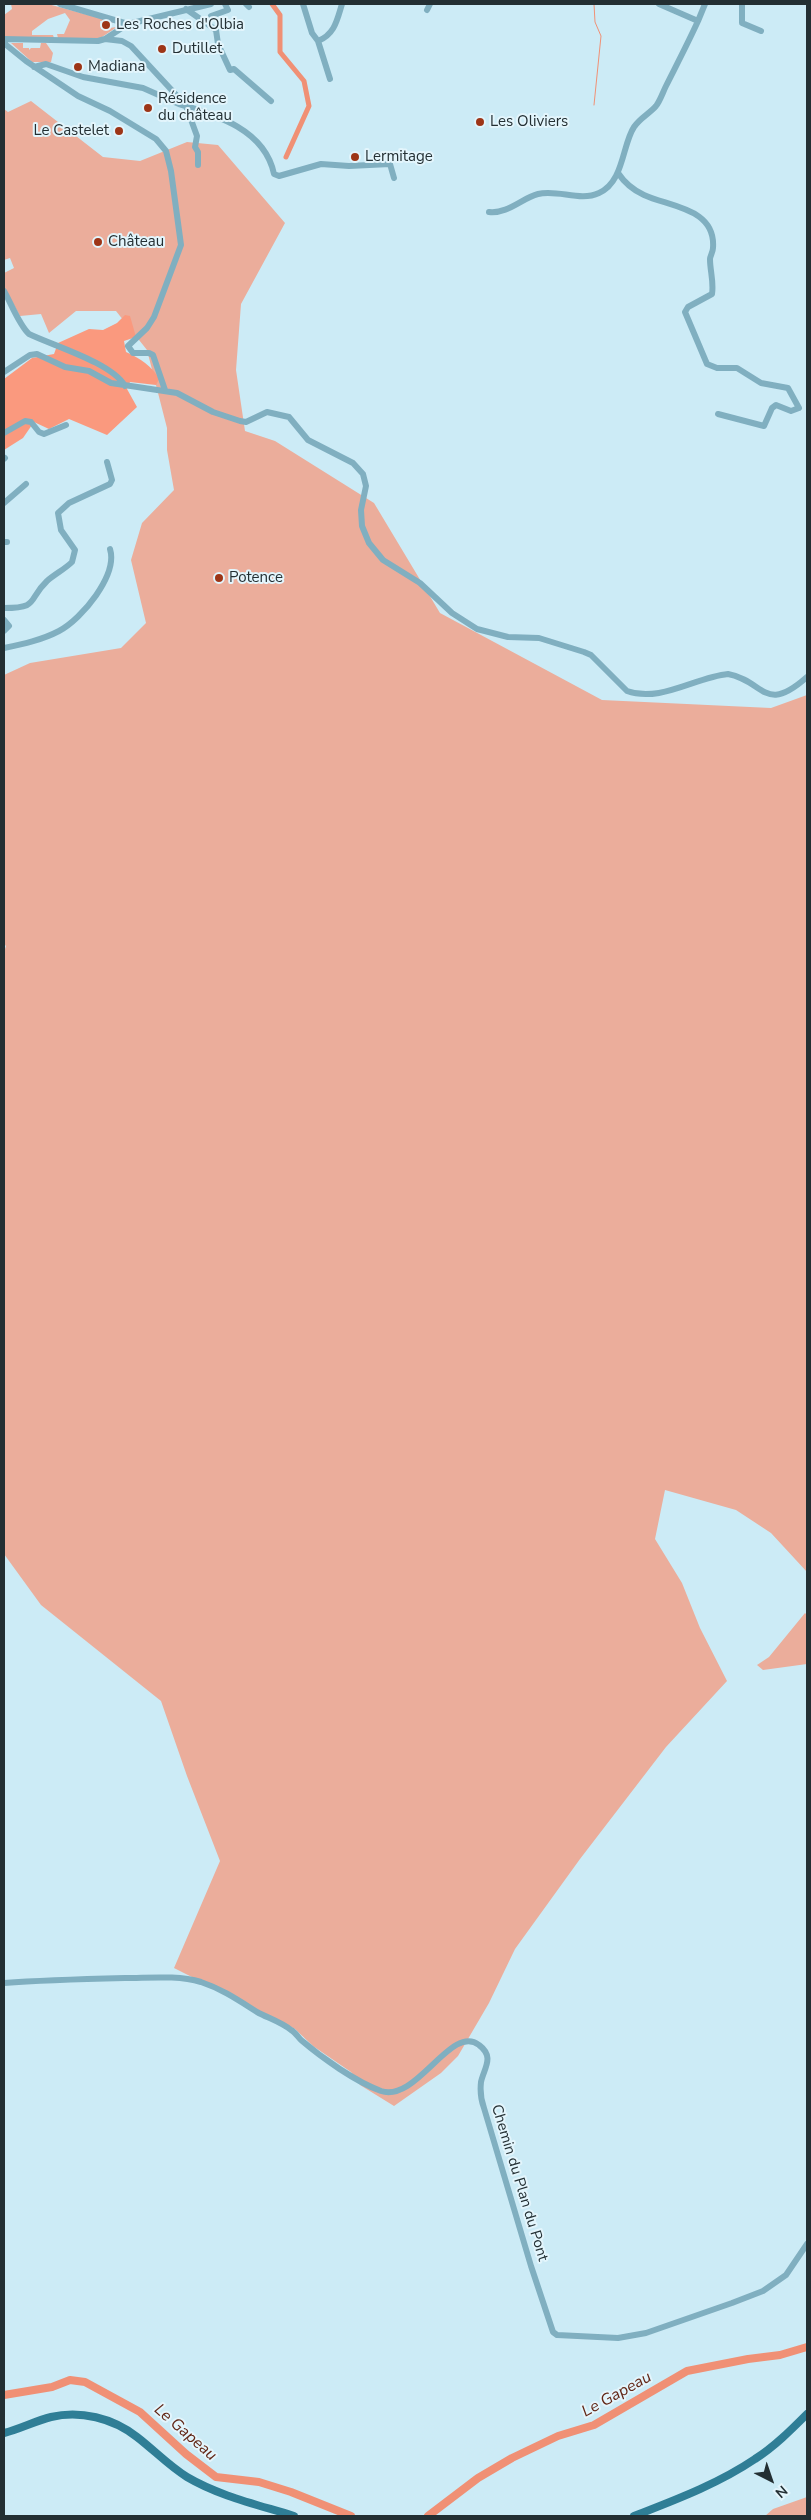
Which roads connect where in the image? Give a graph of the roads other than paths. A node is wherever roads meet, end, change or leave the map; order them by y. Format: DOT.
graph roads {
  1 [pos="60,4"];
  2 [pos="211,4"];
  3 [pos="225,4"];
  4 [pos="302,4"];
  5 [pos="342,4"];
  6 [pos="659,4"];
  7 [pos="706,4"];
  8 [pos="742,4"];
  9 [pos="186,9"];
  10 [pos="212,16"];
  11 [pos="698,21"];
  12 [pos="128,24"];
  13 [pos="761,31"];
  14 [pos="105,39"];
  15 [pos="318,41"];
  16 [pos="4,42"];
  17 [pos="34,67"];
  18 [pos="330,79"];
  19 [pos="270,101"];
  20 [pos="182,105"];
  21 [pos="198,166"];
  22 [pos="618,173"];
  23 [pos="394,178"];
  24 [pos="489,212"];
  25 [pos="4,291"];
  26 [pos="4,372"];
  27 [pos="125,386"];
  28 [pos="165,390"];
  29 [pos="718,414"];
  30 [pos="66,426"];
  31 [pos="4,433"];
  32 [pos="107,462"];
  33 [pos="26,484"];
  34 [pos="4,503"];
  35 [pos="110,549"];
  36 [pos="4,608"];
  37 [pos="4,620"];
  38 [pos="4,631"];
  39 [pos="4,648"];
  40 [pos="807,677"];
  41 [pos="4,1982"];
  42 [pos="807,2244"];
  43 [pos="807,2414"];
  44 [pos="5,2433"];
  45 [pos="294,2516"];
  46 [pos="634,2516"];
  1 -- 12 [label="street"];
  2 -- 9 [label="street"];
  3 -- 10 [label="street"];
  4 -- 15 [label="street"];
  5 -- 15 [label="street"];
  6 -- 11 [label="street"];
  7 -- 11 [label="street"];
  8 -- 13 [label="street"];
  9 -- 12 [label="street"];
  9 -- 19 [label="street"];
  11 -- 22 [label="street"];
  12 -- 14 [label="street"];
  14 -- 16 [label="street"];
  14 -- 20 [label="street"];
  15 -- 18 [label="street"];
  16 -- 17 [label="street"];
  17 -- 20 [label="street"];
  17 -- 28 [label="street"];
  20 -- 21 [label="street"];
  20 -- 23 [label="street"];
  22 -- 24 [label="street"];
  22 -- 29 [label="street"];
  25 -- 27 [label="street"];
  26 -- 27 [label="street"];
  27 -- 28 [label="street"];
  28 -- 40 [label="street"];
  30 -- 31 [label="street"];
  32 -- 36 [label="street"];
  33 -- 34 [label="street"];
  35 -- 39 [label="street"];
  37 -- 38 [label="street"];
  41 -- 42 [label="street, Chemin du Plan du Pont"];
  43 -- 46 [label="main road"];
  44 -- 45 [label="main road"];
}
